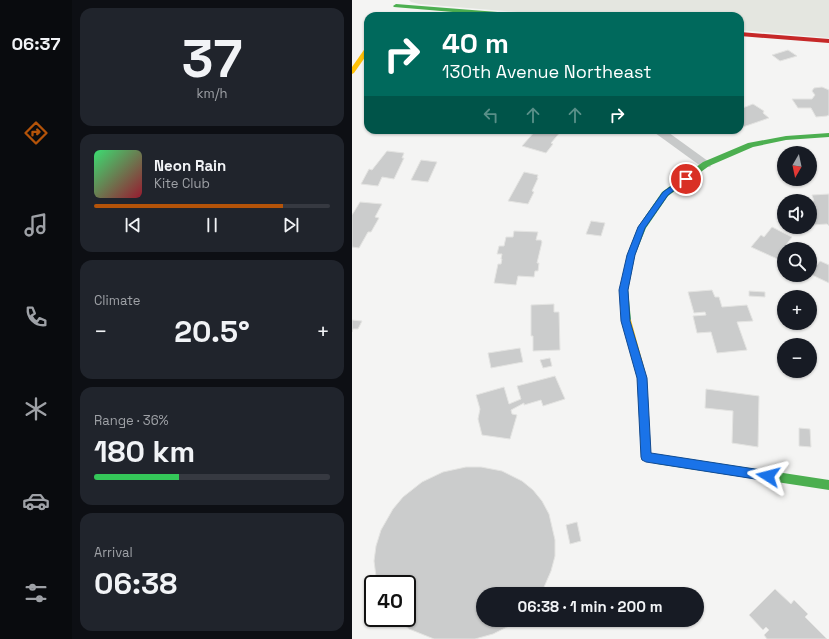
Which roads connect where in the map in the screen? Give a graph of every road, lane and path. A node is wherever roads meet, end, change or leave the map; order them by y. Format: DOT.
graph roads {
  1 [pos="395,7"];
  2 [pos="466,12"];
  3 [pos="744,34"];
  4 [pos="829,41"];
  5 [pos="364,54"];
  6 [pos="352,72"];
  7 [pos="663,134"];
  8 [pos="829,135"];
  9 [pos="706,164"];
  10 [pos="829,485"];
  1 -- 2 [label="street"];
  3 -- 4 [label="street"];
  5 -- 6 [label="street"];
  7 -- 9 [label="street"];
  8 -- 9 [label="street"];
  9 -- 10 [label="street"];
}
